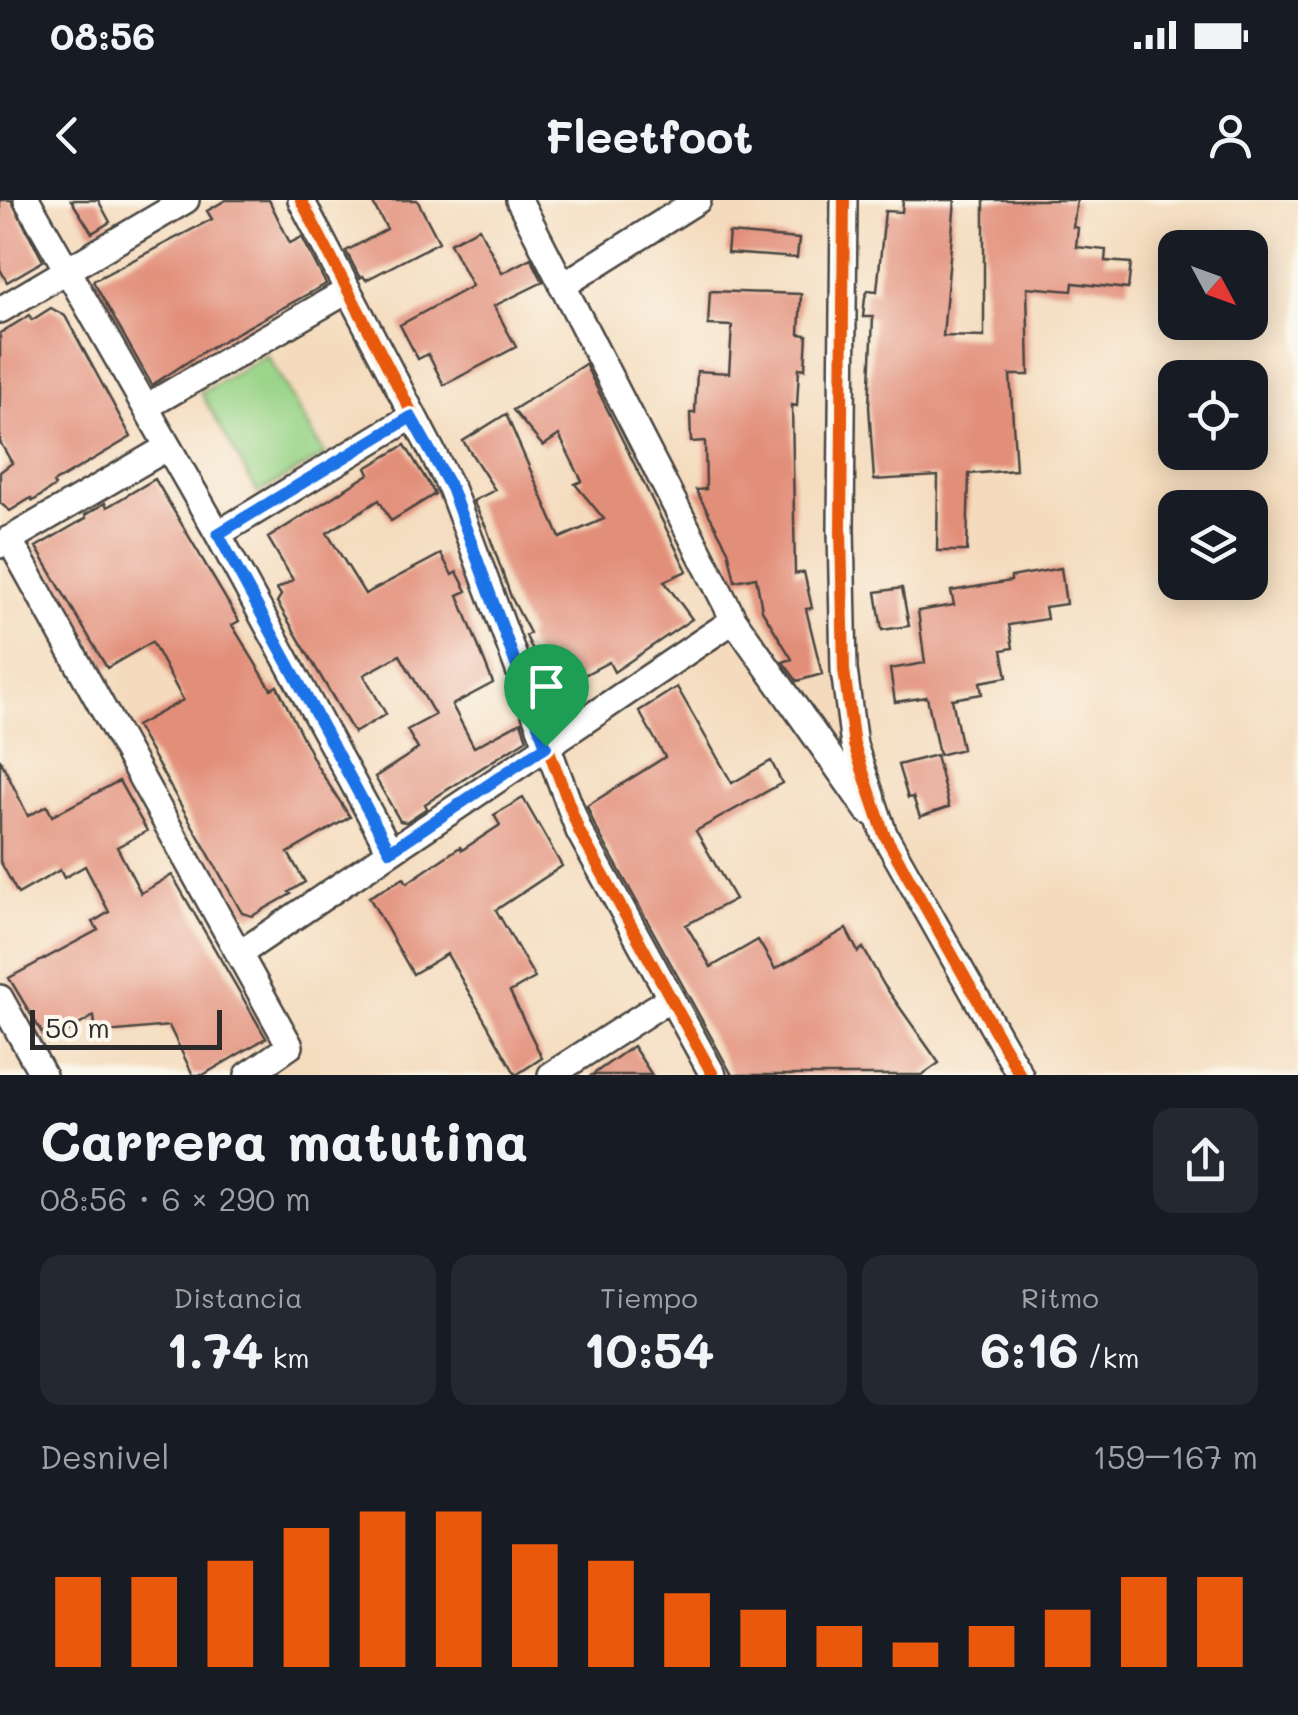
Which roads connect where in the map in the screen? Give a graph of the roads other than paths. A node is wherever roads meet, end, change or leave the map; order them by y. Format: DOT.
graph roads {
  1 [pos="27,200"];
  2 [pos="186,200"];
  3 [pos="302,200"];
  4 [pos="519,200"];
  5 [pos="698,200"];
  6 [pos="844,200"];
  7 [pos="68,269"];
  8 [pos="562,286"];
  9 [pos="348,291"];
  10 [pos="0,310"];
  11 [pos="146,407"];
  12 [pos="411,417"];
  13 [pos="168,447"];
  14 [pos="218,534"];
  15 [pos="5,542"];
  16 [pos="734,620"];
  17 [pos="546,746"];
  18 [pos="884,834"];
  19 [pos="390,851"];
  20 [pos="239,954"];
  21 [pos="0,998"];
  22 [pos="669,999"];
  23 [pos="1018,1074"];
  24 [pos="44,1075"];
  25 [pos="248,1075"];
  26 [pos="550,1075"];
  27 [pos="713,1075"];
  1 -- 7 [label="street"];
  2 -- 7 [label="street"];
  3 -- 9 [label="street"];
  4 -- 8 [label="street"];
  5 -- 8 [label="street"];
  6 -- 18 [label="street"];
  7 -- 10 [label="street"];
  7 -- 11 [label="street"];
  8 -- 16 [label="street"];
  9 -- 11 [label="street"];
  9 -- 12 [label="street"];
  11 -- 13 [label="street"];
  12 -- 14 [label="street"];
  12 -- 17 [label="street"];
  13 -- 14 [label="street"];
  13 -- 15 [label="street"];
  14 -- 19 [label="street"];
  15 -- 20 [label="street"];
  16 -- 17 [label="street"];
  16 -- 18 [label="street"];
  17 -- 19 [label="street"];
  17 -- 22 [label="street"];
  18 -- 23 [label="street"];
  19 -- 20 [label="street"];
  20 -- 25 [label="street"];
  21 -- 24 [label="street"];
  22 -- 26 [label="street"];
  22 -- 27 [label="street"];
}
